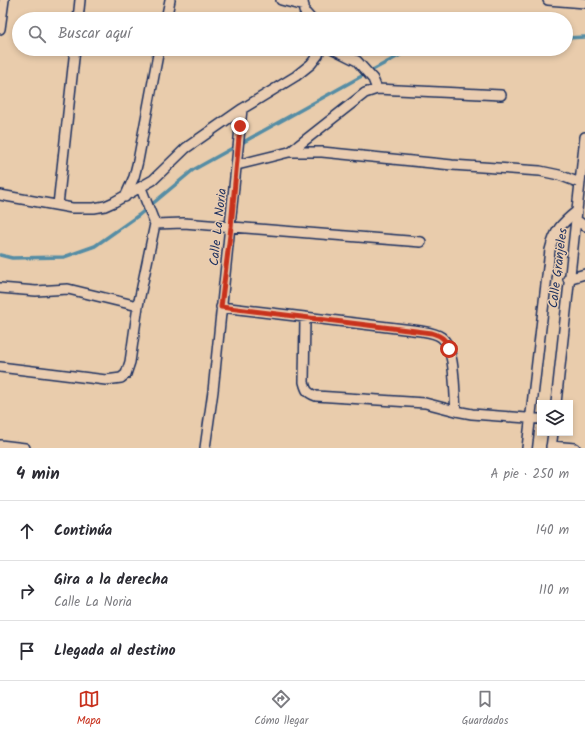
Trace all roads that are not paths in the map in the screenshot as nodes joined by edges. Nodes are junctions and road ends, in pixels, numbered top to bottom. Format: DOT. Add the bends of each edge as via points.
graph roads {
  1 [pos="4,0"];
  2 [pos="80,0"];
  3 [pos="170,0"];
  4 [pos="281,0"];
  5 [pos="548,0"];
  6 [pos="585,2"];
  7 [pos="303,3"];
  8 [pos="79,12"];
  9 [pos="167,12"];
  10 [pos="0,29"];
  11 [pos="73,56"];
  12 [pos="158,56"];
  13 [pos="317,56"];
  14 [pos="347,56"];
  15 [pos="377,89"];
  16 [pos="501,95"];
  17 [pos="242,109"];
  18 [pos="585,137"];
  19 [pos="289,152"];
  20 [pos="238,160"];
  21 [pos="580,183"];
  22 [pos="142,192"];
  23 [pos="0,195"];
  24 [pos="125,197"];
  25 [pos="58,205"];
  26 [pos="576,216"];
  27 [pos="155,224"];
  28 [pos="585,226"];
  29 [pos="231,227"];
  30 [pos="421,242"];
  31 [pos="585,274"];
  32 [pos="568,279"];
  33 [pos="0,288"];
  34 [pos="138,306"];
  35 [pos="221,307"];
  36 [pos="305,318"];
  37 [pos="0,367"];
  38 [pos="556,400"];
  39 [pos="456,411"];
  40 [pos="530,418"];
  41 [pos="537,419"];
  42 [pos="552,436"];
  43 [pos="0,445"];
  44 [pos="551,447"];
  45 [pos="25,448"];
  46 [pos="205,448"];
  47 [pos="527,448"];
  48 [pos="575,448"];
  1 -- 10 [label="street"];
  2 -- 8 [label="street"];
  3 -- 9 [label="street"];
  4 -- 7 [label="street"];
  5 -- 6 [label="street"];
  11 -- 25 [label="street"];
  12 -- 24 [label="street" via="138,161"];
  13 -- 17 [label="street" via="296,76"];
  14 -- 15 [label="street" via="357,61 373,79"];
  15 -- 16 [label="street"];
  15 -- 19 [label="street" via="364,93"];
  17 -- 20 [label="street, Calle La Noria"];
  17 -- 22 [label="street" via="186,148"];
  18 -- 21 [label="street, Calle Granjeles"];
  19 -- 20 [label="street"];
  19 -- 21 [label="street" via="322,152 532,170 559,175"];
  20 -- 29 [label="street, Calle La Noria"];
  21 -- 26 [label="street, Calle Granjeles"];
  22 -- 24 [label="street"];
  22 -- 27 [label="street"];
  23 -- 25 [label="street"];
  24 -- 25 [label="street" via="94,208"];
  26 -- 28 [label="street"];
  26 -- 32 [label="street, Calle Granjeles"];
  26 -- 40 [label="street" via="559,226 550,250"];
  27 -- 29 [label="street" via="184,223"];
  27 -- 34 [label="street"];
  29 -- 30 [label="street"];
  29 -- 35 [label="street, Calle La Noria"];
  31 -- 32 [label="street"];
  32 -- 38 [label="street, Calle Granjeles"];
  33 -- 34 [label="street" via="36,291 68,289"];
  34 -- 37 [label="street" via="130,362 126,374 121,378 106,380"];
  35 -- 36 [label="street"];
  35 -- 46 [label="street, Calle La Noria"];
  36 -- 39 [label="street" via="420,331 440,336 447,342 449,349"];
  36 -- 39 [label="street" via="303,378 306,390 310,394 425,403"];
  39 -- 40 [label="street"];
  40 -- 41 [label="street"];
  40 -- 47 [label="street"];
  42 -- 44 [label="street"];
  43 -- 45 [label="street"];
  44 -- 48 [label="street"];
}
